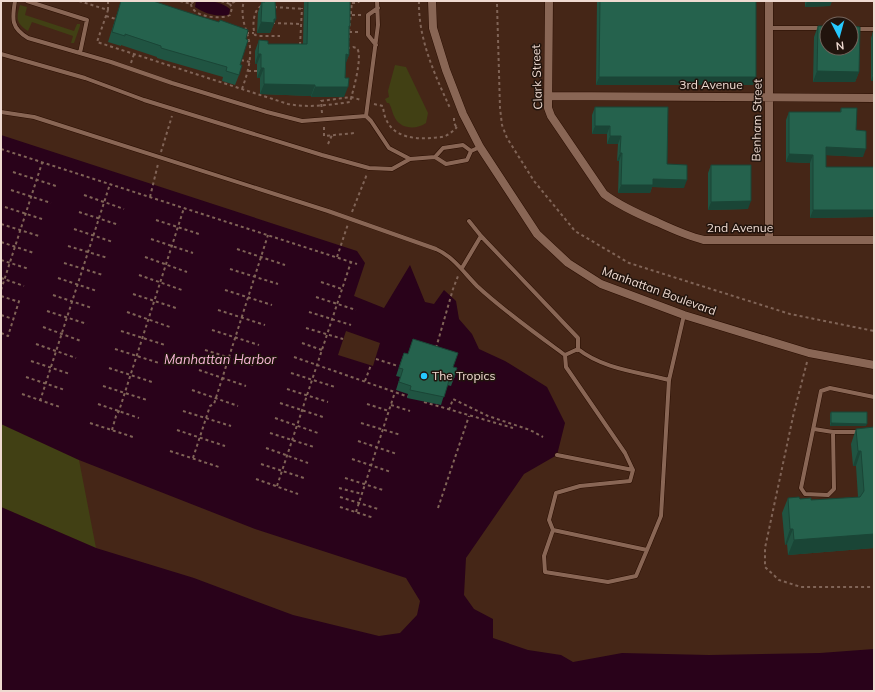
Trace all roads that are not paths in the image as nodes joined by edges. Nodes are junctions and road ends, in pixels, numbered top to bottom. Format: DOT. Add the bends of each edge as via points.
graph roads {
  1 [pos="15,1"];
  2 [pos="27,1"];
  3 [pos="377,1"];
  4 [pos="432,1"];
  5 [pos="548,1"];
  6 [pos="769,1"];
  7 [pos="378,8"];
  8 [pos="770,28"];
  9 [pos="819,28"];
  10 [pos="859,29"];
  11 [pos="874,29"];
  12 [pos="376,45"];
  13 [pos="80,53"];
  14 [pos="1,54"];
  15 [pos="548,96"];
  16 [pos="770,97"];
  17 [pos="874,98"];
  18 [pos="1,112"];
  19 [pos="366,116"];
  20 [pos="480,147"];
  21 [pos="471,151"];
  22 [pos="435,158"];
  23 [pos="410,159"];
  24 [pos="598,185"];
  25 [pos="469,220"];
  26 [pos="481,236"];
  27 [pos="769,240"];
  28 [pos="874,240"];
  29 [pos="462,268"];
  30 [pos="684,315"];
  31 [pos="578,349"];
  32 [pos="565,355"];
  33 [pos="874,365"];
  34 [pos="669,380"];
  35 [pos="874,397"];
  36 [pos="814,429"];
  37 [pos="833,432"];
  38 [pos="867,432"];
  39 [pos="557,455"];
  40 [pos="633,470"];
  41 [pos="553,530"];
  42 [pos="647,550"];
  1 -- 13 [label="lane" via="13,14 18,31 28,38"];
  2 -- 13 [label="lane" via="87,20"];
  3 -- 7 [label="lane"];
  4 -- 20 [label="street, Manhattan Boulevard" via="433,28 446,70"];
  5 -- 15 [label="street, Clark Street"];
  6 -- 8 [label="street, Benham Street"];
  7 -- 12 [label="lane"];
  7 -- 12 [label="lane" via="368,15 368,35"];
  8 -- 9 [label="lane"];
  8 -- 16 [label="street, Benham Street"];
  10 -- 11 [label="lane"];
  12 -- 19 [label="lane"];
  13 -- 19 [label="lane" via="302,121"];
  14 -- 23 [label="lane" via="369,168 392,169"];
  15 -- 16 [label="street, 3rd Avenue"];
  15 -- 24 [label="street, Clark Street" via="551,116"];
  16 -- 17 [label="street, 3rd Avenue"];
  16 -- 27 [label="street, Benham Street"];
  18 -- 29 [label="lane" via="34,117 350,219 436,249 445,253"];
  19 -- 23 [label="lane" via="389,148"];
  20 -- 21 [label="lane"];
  20 -- 30 [label="street, Manhattan Boulevard" via="537,234 568,263 601,284"];
  21 -- 22 [label="lane" via="463,146 443,148"];
  21 -- 22 [label="lane" via="467,160 446,164"];
  22 -- 23 [label="lane"];
  24 -- 27 [label="street, 2nd Avenue" via="604,194 626,208 691,237 704,240"];
  25 -- 26 [label="lane"];
  26 -- 29 [label="lane"];
  26 -- 31 [label="lane" via="578,338"];
  27 -- 28 [label="street, 2nd Avenue"];
  29 -- 32 [label="lane" via="477,286"];
  30 -- 33 [label="street, Manhattan Boulevard" via="809,353"];
  30 -- 34 [label="lane"];
  31 -- 32 [label="lane"];
  31 -- 34 [label="lane" via="609,365"];
  32 -- 40 [label="lane" via="566,367 625,453"];
  34 -- 42 [label="lane" via="661,516"];
  35 -- 36 [label="lane" via="830,388 821,391"];
  36 -- 37 [label="lane"];
  36 -- 37 [label="lane" via="801,488 805,494 828,495 834,489"];
  37 -- 38 [label="lane"];
  39 -- 40 [label="lane"];
  40 -- 41 [label="lane" via="630,481 580,486 556,493 549,520"];
  41 -- 42 [label="lane"];
  41 -- 42 [label="lane" via="544,556 545,572 608,582 636,576"];
}
